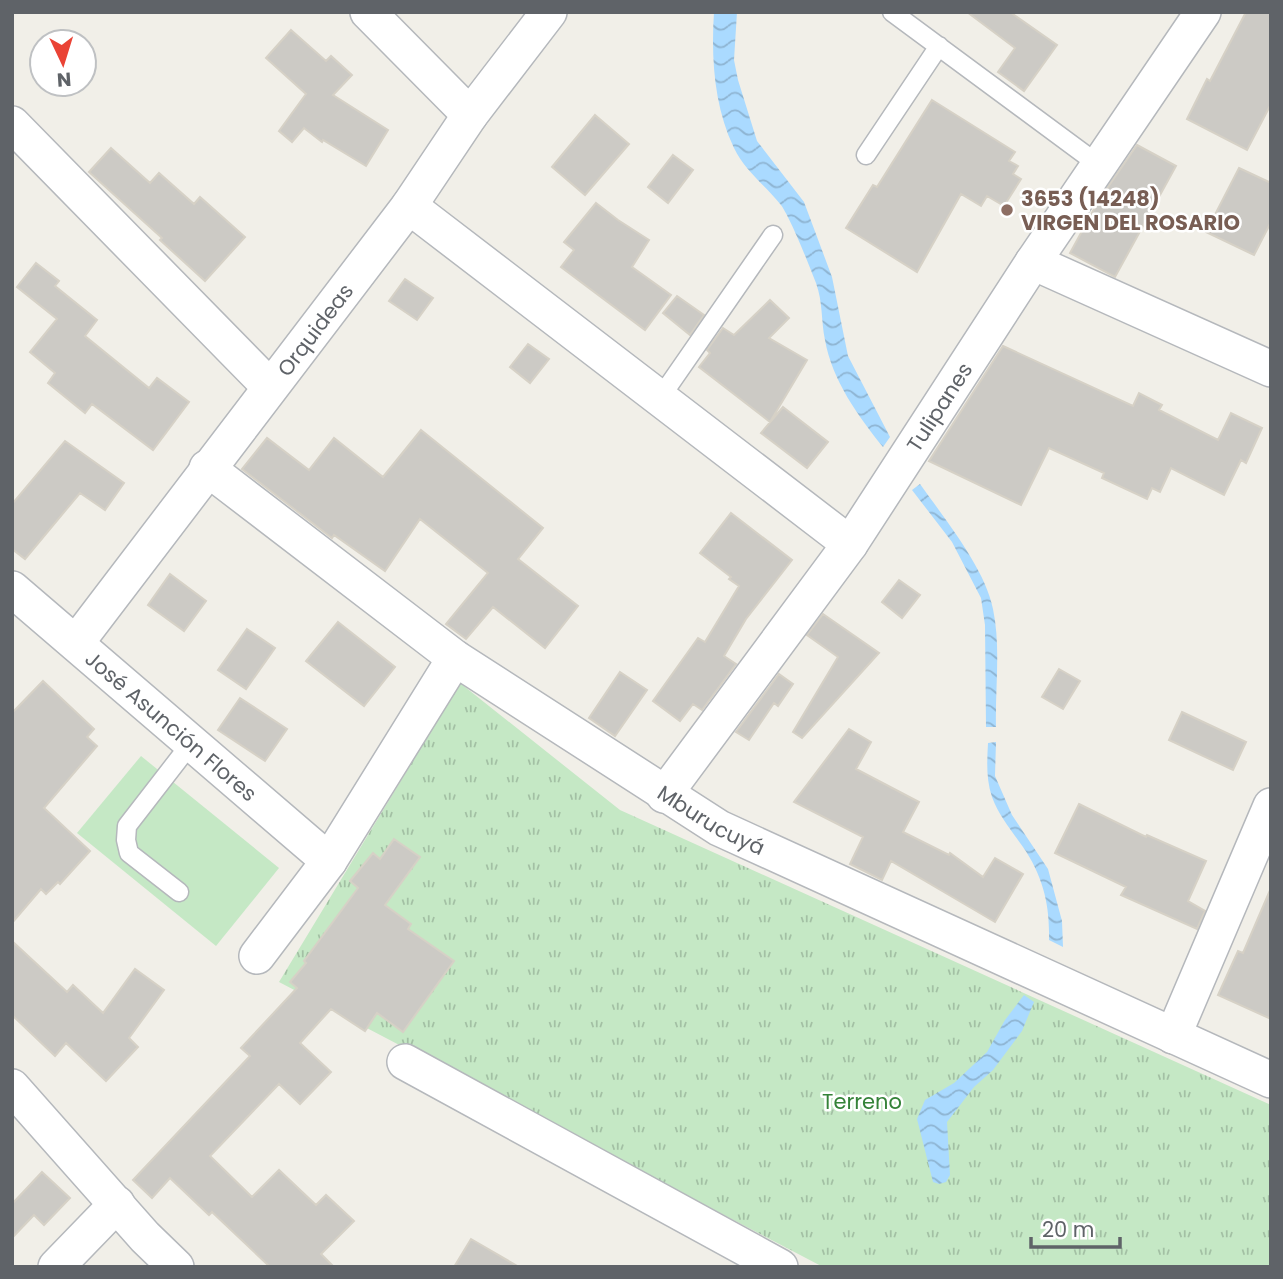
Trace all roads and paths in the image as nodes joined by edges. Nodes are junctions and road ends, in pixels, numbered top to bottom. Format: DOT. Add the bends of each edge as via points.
graph roads {
  1 [pos="368,12"];
  2 [pos="549,12"];
  3 [pos="892,12"];
  4 [pos="1203,12"];
  5 [pos="939,46"];
  6 [pos="470,115"];
  7 [pos="12,124"];
  8 [pos="866,155"];
  9 [pos="1099,165"];
  10 [pos="409,206"];
  11 [pos="773,235"];
  12 [pos="1033,262"];
  13 [pos="1271,369"];
  14 [pos="270,387"];
  15 [pos="660,398"];
  16 [pos="207,468"];
  17 [pos="850,544"];
  18 [pos="12,589"];
  19 [pos="76,643"];
  20 [pos="455,659"];
  21 [pos="192,742"];
  22 [pos="664,794"];
  23 [pos="1271,806"];
  24 [pos="329,861"];
  25 [pos="179,892"];
  26 [pos="257,956"];
  27 [pos="1173,1036"];
  28 [pos="405,1062"];
  29 [pos="1271,1080"];
  30 [pos="12,1087"];
  31 [pos="117,1204"];
  32 [pos="56,1267"];
  33 [pos="176,1267"];
  34 [pos="780,1267"];
  1 -- 6 [label="street"];
  2 -- 6 [label="street, Orquideas"];
  3 -- 5 [label="lane"];
  4 -- 9 [label="street, Tulipanes"];
  5 -- 8 [label="lane"];
  5 -- 9 [label="lane"];
  6 -- 10 [label="street, Orquideas"];
  7 -- 14 [label="street"];
  9 -- 12 [label="street, Tulipanes"];
  10 -- 14 [label="street, Orquideas"];
  10 -- 15 [label="street"];
  11 -- 15 [label="lane"];
  12 -- 13 [label="street"];
  12 -- 17 [label="street, Tulipanes"];
  14 -- 16 [label="street, Orquideas"];
  15 -- 17 [label="street"];
  16 -- 19 [label="street, Orquideas"];
  16 -- 20 [label="street, Mburucuyá"];
  17 -- 22 [label="street, Tulipanes"];
  18 -- 19 [label="street, José Asunción Flores"];
  19 -- 21 [label="street, José Asunción Flores"];
  20 -- 22 [label="street, Mburucuyá"];
  20 -- 24 [label="street"];
  21 -- 24 [label="street, José Asunción Flores"];
  21 -- 25 [label="lane" via="127,826 125,840 129,853"];
  22 -- 27 [label="street, Mburucuyá" via="719,828"];
  23 -- 27 [label="street"];
  24 -- 26 [label="street"];
  27 -- 29 [label="street, Mburucuyá"];
  28 -- 34 [label="street"];
  30 -- 31 [label="street"];
  31 -- 32 [label="street"];
  31 -- 33 [label="street"];
}
